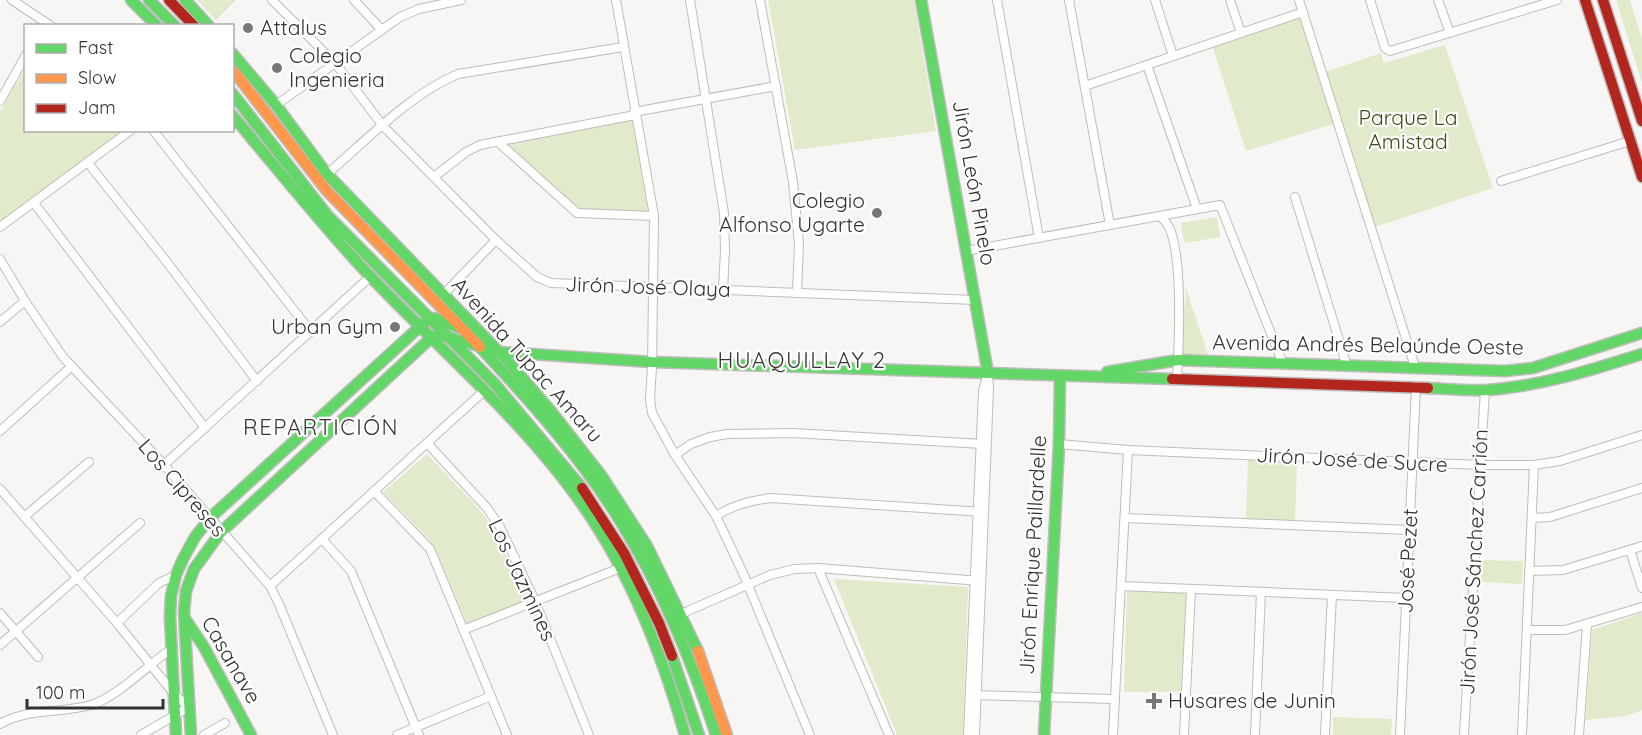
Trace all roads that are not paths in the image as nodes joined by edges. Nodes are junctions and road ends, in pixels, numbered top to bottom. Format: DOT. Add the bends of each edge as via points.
graph roads {
  1 [pos="12,0"];
  2 [pos="131,0"];
  3 [pos="149,0"];
  4 [pos="169,0"];
  5 [pos="185,0"];
  6 [pos="272,0"];
  7 [pos="354,0"];
  8 [pos="461,0"];
  9 [pos="616,0"];
  10 [pos="690,0"];
  11 [pos="760,0"];
  12 [pos="921,0"];
  13 [pos="997,0"];
  14 [pos="1069,0"];
  15 [pos="1155,0"];
  16 [pos="1230,0"];
  17 [pos="1299,0"];
  18 [pos="1370,0"];
  19 [pos="1438,0"];
  20 [pos="1557,0"];
  21 [pos="1585,0"];
  22 [pos="1603,0"];
  23 [pos="1303,12"];
  24 [pos="46,24"];
  25 [pos="155,24"];
  26 [pos="174,24"];
  27 [pos="192,24"];
  28 [pos="207,24"];
  29 [pos="381,29"];
  30 [pos="1241,33"];
  31 [pos="1450,33"];
  32 [pos="623,46"];
  33 [pos="234,55"];
  34 [pos="1173,56"];
  35 [pos="24,59"];
  36 [pos="336,64"];
  37 [pos="1147,65"];
  38 [pos="234,72"];
  39 [pos="776,86"];
  40 [pos="1084,86"];
  41 [pos="234,96"];
  42 [pos="706,98"];
  43 [pos="0,101"];
  44 [pos="276,105"];
  45 [pos="634,113"];
  46 [pos="234,116"];
  47 [pos="1642,121"];
  48 [pos="383,126"];
  49 [pos="128,132"];
  50 [pos="155,132"];
  51 [pos="1630,141"];
  52 [pos="498,142"];
  53 [pos="88,163"];
  54 [pos="327,174"];
  55 [pos="434,177"];
  56 [pos="1642,177"];
  57 [pos="1501,181"];
  58 [pos="1295,197"];
  59 [pos="34,203"];
  60 [pos="1197,209"];
  61 [pos="654,216"];
  62 [pos="1160,216"];
  63 [pos="1110,225"];
  64 [pos="0,228"];
  65 [pos="1039,238"];
  66 [pos="496,240"];
  67 [pos="966,251"];
  68 [pos="0,259"];
  69 [pos="371,276"];
  70 [pos="653,286"];
  71 [pos="723,290"];
  72 [pos="797,293"];
  73 [pos="443,295"];
  74 [pos="969,300"];
  75 [pos="25,301"];
  76 [pos="432,319"];
  77 [pos="0,322"];
  78 [pos="421,326"];
  79 [pos="461,329"];
  80 [pos="311,332"];
  81 [pos="1642,333"];
  82 [pos="432,336"];
  83 [pos="451,338"];
  84 [pos="482,343"];
  85 [pos="1590,350"];
  86 [pos="499,352"];
  87 [pos="1642,354"];
  88 [pos="539,356"];
  89 [pos="1566,358"];
  90 [pos="1178,360"];
  91 [pos="652,362"];
  92 [pos="1283,364"];
  93 [pos="72,366"];
  94 [pos="1347,366"];
  95 [pos="1415,367"];
  96 [pos="1596,368"];
  97 [pos="988,373"];
  98 [pos="1089,376"];
  99 [pos="1573,376"];
  100 [pos="1060,377"];
  101 [pos="1177,379"];
  102 [pos="257,381"];
  103 [pos="1416,386"];
  104 [pos="1485,390"];
  105 [pos="484,391"];
  106 [pos="206,428"];
  107 [pos="0,430"];
  108 [pos="1642,435"];
  109 [pos="427,443"];
  110 [pos="984,444"];
  111 [pos="1059,444"];
  112 [pos="1128,450"];
  113 [pos="675,455"];
  114 [pos="89,462"];
  115 [pos="1412,462"];
  116 [pos="164,465"];
  117 [pos="1480,465"];
  118 [pos="1534,465"];
  119 [pos="1642,488"];
  120 [pos="0,489"];
  121 [pos="374,491"];
  122 [pos="981,512"];
  123 [pos="716,516"];
  124 [pos="24,517"];
  125 [pos="210,518"];
  126 [pos="1125,518"];
  127 [pos="1532,518"];
  128 [pos="140,523"];
  129 [pos="1409,530"];
  130 [pos="221,532"];
  131 [pos="322,539"];
  132 [pos="1642,546"];
  133 [pos="1630,550"];
  134 [pos="620,567"];
  135 [pos="818,568"];
  136 [pos="1529,571"];
  137 [pos="176,575"];
  138 [pos="77,579"];
  139 [pos="978,581"];
  140 [pos="270,586"];
  141 [pos="747,586"];
  142 [pos="1121,586"];
  143 [pos="1642,588"];
  144 [pos="1191,589"];
  145 [pos="1261,592"];
  146 [pos="1332,595"];
  147 [pos="1406,598"];
  148 [pos="535,601"];
  149 [pos="1642,607"];
  150 [pos="170,611"];
  151 [pos="0,613"];
  152 [pos="681,614"];
  153 [pos="185,618"];
  154 [pos="117,622"];
  155 [pos="1587,625"];
  156 [pos="463,630"];
  157 [pos="1527,630"];
  158 [pos="16,631"];
  159 [pos="0,645"];
  160 [pos="171,649"];
  161 [pos="38,657"];
  162 [pos="148,664"];
  163 [pos="175,695"];
  164 [pos="490,696"];
  165 [pos="973,696"];
  166 [pos="1046,696"];
  167 [pos="1115,699"];
  168 [pos="189,707"];
  169 [pos="175,714"];
  170 [pos="225,723"];
  171 [pos="0,724"];
  172 [pos="417,731"];
  173 [pos="141,735"];
  174 [pos="176,735"];
  175 [pos="191,735"];
  176 [pos="204,735"];
  177 [pos="251,735"];
  178 [pos="333,735"];
  179 [pos="397,735"];
  180 [pos="507,735"];
  181 [pos="589,735"];
  182 [pos="684,735"];
  183 [pos="699,735"];
  184 [pos="716,735"];
  185 [pos="727,735"];
  186 [pos="810,735"];
  187 [pos="889,735"];
  188 [pos="968,735"];
  189 [pos="975,735"];
  190 [pos="1044,735"];
  191 [pos="1113,735"];
  192 [pos="1184,735"];
  193 [pos="1255,735"];
  194 [pos="1325,735"];
  195 [pos="1400,735"];
  196 [pos="1464,735"];
  197 [pos="1522,735"];
  198 [pos="1579,735"];
  1 -- 24 [label="street"];
  2 -- 25 [label="main road"];
  3 -- 26 [label="main road"];
  4 -- 27 [label="main road"];
  5 -- 28 [label="main road"];
  6 -- 36 [label="street, Jirón José Olaya"];
  7 -- 29 [label="street"];
  8 -- 29 [label="street" via="419,9"];
  9 -- 32 [label="street"];
  10 -- 42 [label="street"];
  11 -- 39 [label="street"];
  12 -- 67 [label="main road, Jirón León Pinelo"];
  13 -- 65 [label="street"];
  14 -- 40 [label="street"];
  15 -- 34 [label="street"];
  16 -- 30 [label="street"];
  17 -- 23 [label="street"];
  18 -- 31 [label="street" via="1385,48 1390,51"];
  19 -- 31 [label="street"];
  20 -- 31 [label="street"];
  21 -- 51 [label="main road"];
  22 -- 47 [label="main road"];
  23 -- 30 [label="street"];
  23 -- 95 [label="street"];
  29 -- 36 [label="street"];
  30 -- 34 [label="street"];
  32 -- 45 [label="street"];
  32 -- 48 [label="street" via="458,74 415,98"];
  33 -- 44 [label="main road, Avenida Túpac Amaru"];
  34 -- 37 [label="street"];
  35 -- 43 [label="street"];
  36 -- 44 [label="street"];
  36 -- 48 [label="street, Jirón José Olaya"];
  37 -- 40 [label="street"];
  37 -- 60 [label="street"];
  38 -- 79 [label="main road, Avenida Túpac Amaru" via="354,221"];
  39 -- 42 [label="street"];
  39 -- 72 [label="street" via="793,182 799,244"];
  40 -- 63 [label="street"];
  41 -- 76 [label="main road, Avenida Túpac Amaru" via="328,216"];
  42 -- 45 [label="street"];
  42 -- 71 [label="street" via="724,213"];
  44 -- 54 [label="main road, Avenida Túpac Amaru"];
  45 -- 52 [label="street"];
  45 -- 61 [label="street"];
  46 -- 69 [label="main road" via="296,194"];
  48 -- 54 [label="street"];
  48 -- 55 [label="street, Jirón José Olaya"];
  49 -- 53 [label="street"];
  50 -- 80 [label="street"];
  51 -- 56 [label="main road"];
  51 -- 57 [label="street"];
  52 -- 55 [label="street" via="466,152"];
  52 -- 61 [label="street" via="577,213"];
  53 -- 59 [label="street"];
  53 -- 102 [label="street"];
  54 -- 73 [label="main road, Avenida Túpac Amaru"];
  55 -- 66 [label="street, Jirón José Olaya"];
  58 -- 94 [label="street"];
  59 -- 64 [label="street"];
  59 -- 106 [label="street"];
  60 -- 62 [label="street"];
  60 -- 92 [label="street" via="1220,205"];
  61 -- 70 [label="street"];
  62 -- 63 [label="street"];
  62 -- 90 [label="street" via="1168,225 1176,257"];
  63 -- 65 [label="street"];
  65 -- 67 [label="street"];
  66 -- 70 [label="street, Jirón José Olaya" via="537,277 551,283"];
  66 -- 73 [label="street"];
  67 -- 74 [label="main road, Jirón León Pinelo"];
  68 -- 75 [label="street, Los Cipreses"];
  69 -- 78 [label="main road"];
  69 -- 80 [label="street"];
  70 -- 71 [label="street, Jirón José Olaya"];
  70 -- 91 [label="street"];
  71 -- 72 [label="street, Jirón José Olaya"];
  72 -- 74 [label="street, Jirón José Olaya"];
  73 -- 84 [label="main road, Avenida Túpac Amaru"];
  74 -- 97 [label="main road, Jirón León Pinelo"];
  75 -- 77 [label="street"];
  75 -- 93 [label="street, Los Cipreses"];
  76 -- 78 [label="main road"];
  76 -- 79 [label="main road"];
  76 -- 83 [label="main road, Avenida Túpac Amaru"];
  78 -- 82 [label="main road"];
  78 -- 125 [label="main road"];
  79 -- 84 [label="main road, Avenida Túpac Amaru"];
  80 -- 102 [label="street"];
  81 -- 85 [label="main road, Avenida Andrés Belaúnde Oeste"];
  82 -- 83 [label="main road, Avenida Andrés Belaúnde Oeste"];
  82 -- 105 [label="main road"];
  82 -- 130 [label="main road"];
  83 -- 84 [label="main road, Avenida Andrés Belaúnde Oeste"];
  83 -- 183 [label="main road, Avenida Túpac Amaru" via="560,459 609,527 659,623"];
  84 -- 86 [label="main road, Avenida Andrés Belaúnde Oeste"];
  84 -- 88 [label="main road, Avenida Andrés Belaúnde Oeste"];
  84 -- 184 [label="main road, Avenida Túpac Amaru" via="578,460 620,521 682,640"];
  85 -- 89 [label="main road, Avenida Andrés Belaúnde Oeste"];
  85 -- 96 [label="main road"];
  86 -- 88 [label="main road, Avenida Andrés Belaúnde Oeste"];
  86 -- 152 [label="main road, Avenida Túpac Amaru" via="567,430 618,499"];
  87 -- 96 [label="main road, Avenida Andrés Belaúnde Oeste"];
  88 -- 91 [label="main road, Avenida Andrés Belaúnde Oeste"];
  89 -- 95 [label="main road, Avenida Andrés Belaúnde Oeste" via="1506,371"];
  89 -- 99 [label="main road"];
  90 -- 92 [label="main road, Avenida Andrés Belaúnde Oeste"];
  90 -- 98 [label="main road, Avenida Andrés Belaúnde Oeste"];
  90 -- 101 [label="street"];
  91 -- 97 [label="main road, Avenida Andrés Belaúnde Oeste"];
  91 -- 113 [label="street" via="652,413"];
  92 -- 94 [label="main road, Avenida Andrés Belaúnde Oeste"];
  93 -- 107 [label="street"];
  93 -- 116 [label="street, Los Cipreses"];
  94 -- 95 [label="main road, Avenida Andrés Belaúnde Oeste"];
  96 -- 99 [label="main road, Avenida Andrés Belaúnde Oeste"];
  97 -- 100 [label="main road, Avenida Andrés Belaúnde Oeste"];
  97 -- 110 [label="street, Jirón León Pinelo"];
  98 -- 100 [label="main road, Avenida Andrés Belaúnde Oeste"];
  98 -- 101 [label="main road, Avenida Andrés Belaúnde Oeste"];
  99 -- 104 [label="main road, Avenida Andrés Belaúnde Oeste" via="1537,385"];
  100 -- 111 [label="main road, Jirón Enrique Paillardelle"];
  101 -- 103 [label="main road, Avenida Andrés Belaúnde Oeste"];
  102 -- 106 [label="street"];
  103 -- 104 [label="main road, Avenida Andrés Belaúnde Oeste"];
  103 -- 115 [label="street, José Pezet"];
  104 -- 117 [label="street, Jirón José Sánchez Carrión"];
  105 -- 109 [label="street"];
  105 -- 134 [label="main road" via="583,507"];
  106 -- 116 [label="street"];
  108 -- 118 [label="street, Jirón José de Sucre" via="1560,461"];
  109 -- 121 [label="street"];
  109 -- 148 [label="street, Los Jazmines" via="494,517"];
  110 -- 113 [label="street" via="793,433 727,434 691,444"];
  110 -- 122 [label="street, Jirón León Pinelo"];
  111 -- 112 [label="street, Jirón José de Sucre"];
  111 -- 166 [label="main road, Jirón Enrique Paillardelle"];
  112 -- 115 [label="street, Jirón José de Sucre"];
  112 -- 126 [label="street"];
  113 -- 123 [label="street"];
  114 -- 124 [label="street"];
  115 -- 117 [label="street, Jirón José de Sucre"];
  115 -- 129 [label="street, José Pezet"];
  116 -- 125 [label="street, Los Cipreses"];
  117 -- 118 [label="street, Jirón José de Sucre"];
  117 -- 196 [label="street, Jirón José Sánchez Carrión"];
  118 -- 127 [label="street"];
  119 -- 127 [label="street" via="1550,517"];
  120 -- 124 [label="street"];
  121 -- 131 [label="street"];
  121 -- 156 [label="street" via="430,549"];
  122 -- 123 [label="street" via="770,498 750,500"];
  122 -- 139 [label="street, Jirón León Pinelo"];
  123 -- 141 [label="street"];
  124 -- 138 [label="street"];
  125 -- 130 [label="street, Los Cipreses"];
  125 -- 137 [label="main road" via="195,537"];
  126 -- 129 [label="street"];
  126 -- 142 [label="street"];
  127 -- 136 [label="street"];
  128 -- 138 [label="street"];
  129 -- 147 [label="street, José Pezet"];
  130 -- 140 [label="street, Los Cipreses"];
  130 -- 153 [label="main road" via="194,569 186,591"];
  131 -- 140 [label="street"];
  131 -- 172 [label="street" via="351,571"];
  132 -- 133 [label="street"];
  133 -- 136 [label="street" via="1563,570"];
  133 -- 143 [label="street"];
  134 -- 148 [label="street"];
  134 -- 182 [label="main road" via="648,625"];
  135 -- 139 [label="street"];
  135 -- 141 [label="street" via="770,575"];
  135 -- 187 [label="street"];
  136 -- 157 [label="street"];
  137 -- 150 [label="main road"];
  137 -- 154 [label="street" via="159,584"];
  138 -- 154 [label="street"];
  138 -- 158 [label="street"];
  139 -- 165 [label="street, Jirón León Pinelo"];
  140 -- 178 [label="street, Los Cipreses"];
  141 -- 152 [label="street"];
  141 -- 186 [label="street"];
  142 -- 144 [label="street"];
  142 -- 167 [label="street"];
  144 -- 145 [label="street"];
  144 -- 192 [label="street"];
  145 -- 146 [label="street"];
  145 -- 193 [label="street"];
  146 -- 147 [label="street"];
  146 -- 194 [label="street"];
  147 -- 195 [label="street, José Pezet"];
  148 -- 156 [label="street"];
  148 -- 181 [label="street, Los Jazmines"];
  149 -- 155 [label="street"];
  150 -- 153 [label="main road, Casanave"];
  150 -- 160 [label="main road"];
  151 -- 158 [label="street"];
  152 -- 185 [label="main road, Avenida Túpac Amaru" via="703,661"];
  153 -- 168 [label="main road"];
  153 -- 177 [label="main road, Casanave"];
  154 -- 162 [label="street"];
  155 -- 157 [label="street" via="1565,630"];
  155 -- 198 [label="street"];
  156 -- 164 [label="street"];
  157 -- 197 [label="street"];
  158 -- 159 [label="street"];
  158 -- 161 [label="street"];
  160 -- 162 [label="street"];
  160 -- 163 [label="main road"];
  162 -- 163 [label="street"];
  162 -- 171 [label="street" via="109,697 92,704 32,711"];
  163 -- 168 [label="street"];
  163 -- 169 [label="main road"];
  164 -- 172 [label="street"];
  164 -- 180 [label="street"];
  165 -- 166 [label="street"];
  165 -- 188 [label="street, Jirón León Pinelo"];
  165 -- 189 [label="street, Jirón León Pinelo"];
  166 -- 167 [label="street"];
  166 -- 190 [label="main road, Jirón Enrique Paillardelle"];
  167 -- 191 [label="street"];
  168 -- 169 [label="street"];
  168 -- 175 [label="main road"];
  169 -- 173 [label="street"];
  169 -- 174 [label="main road"];
  170 -- 176 [label="street"];
  172 -- 179 [label="street"];
}
